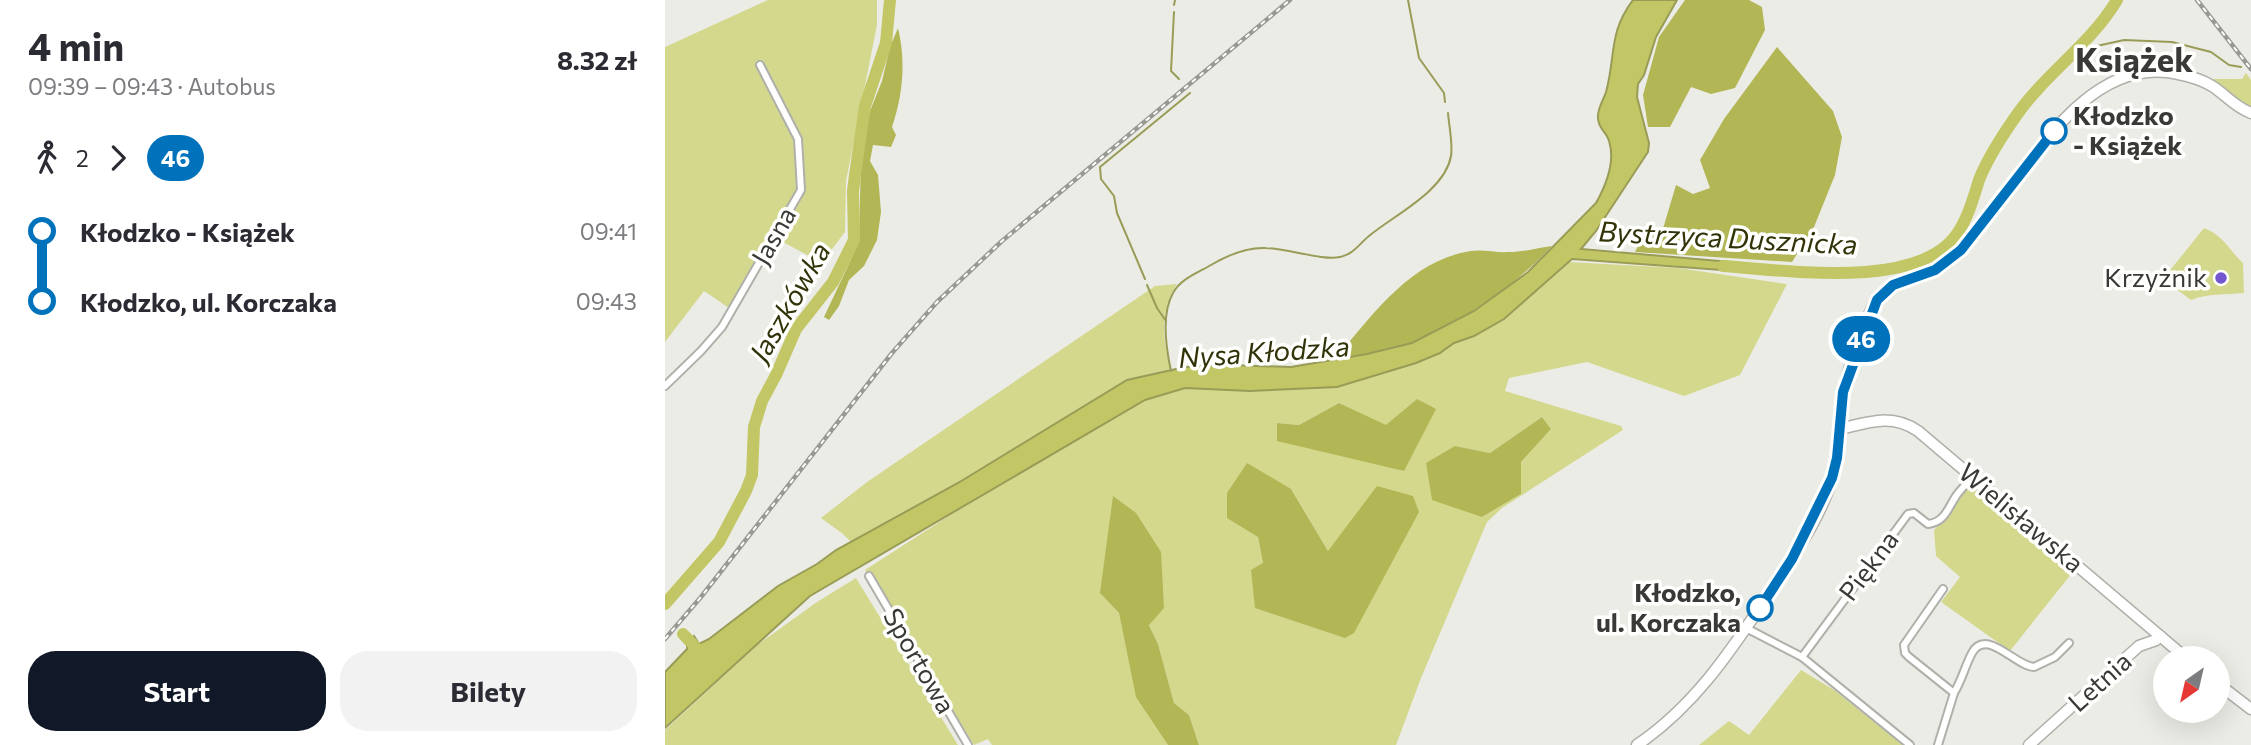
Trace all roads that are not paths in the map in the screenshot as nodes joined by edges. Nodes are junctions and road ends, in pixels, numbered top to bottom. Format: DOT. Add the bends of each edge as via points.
graph roads {
  1 [pos="759,65"];
  2 [pos="2251,113"];
  3 [pos="665,386"];
  4 [pos="1840,429"];
  5 [pos="1972,478"];
  6 [pos="869,576"];
  7 [pos="1943,589"];
  8 [pos="2147,625"];
  9 [pos="1747,628"];
  10 [pos="2160,636"];
  11 [pos="2069,643"];
  12 [pos="2139,646"];
  13 [pos="2172,646"];
  14 [pos="1802,657"];
  15 [pos="1954,693"];
  16 [pos="2230,693"];
  17 [pos="2251,709"];
  18 [pos="968,745"];
  19 [pos="1637,745"];
  20 [pos="1910,745"];
  21 [pos="1938,745"];
  22 [pos="2029,745"];
  1 -- 3 [label="street, Jasna" via="798,139 801,190 722,327"];
  2 -- 4 [label="street" via="2203,81 2175,73 2134,73 2091,95 2053,132 1961,250 1935,270 1893,285 1877,300 1843,392"];
  4 -- 5 [label="street, Wielisławska" via="1884,419 1909,424"];
  4 -- 9 [label="street" via="1837,458 1823,501"];
  5 -- 8 [label="street, Wielisławska"];
  5 -- 14 [label="street, Piękna" via="1936,522 1929,524 1909,514"];
  6 -- 18 [label="street, Sportowa"];
  7 -- 15 [label="street" via="1904,645 1905,653"];
  8 -- 10 [label="street, Wielisławska"];
  8 -- 12 [label="street, Letnia"];
  9 -- 14 [label="street"];
  9 -- 19 [label="street" via="1698,693"];
  10 -- 12 [label="street, Letnia"];
  10 -- 13 [label="street, Wielisławska"];
  11 -- 15 [label="street" via="2055,657 2033,667 1994,646 1980,645"];
  12 -- 22 [label="street, Letnia"];
  14 -- 20 [label="street"];
  15 -- 21 [label="street"];
  16 -- 17 [label="street"];
}
